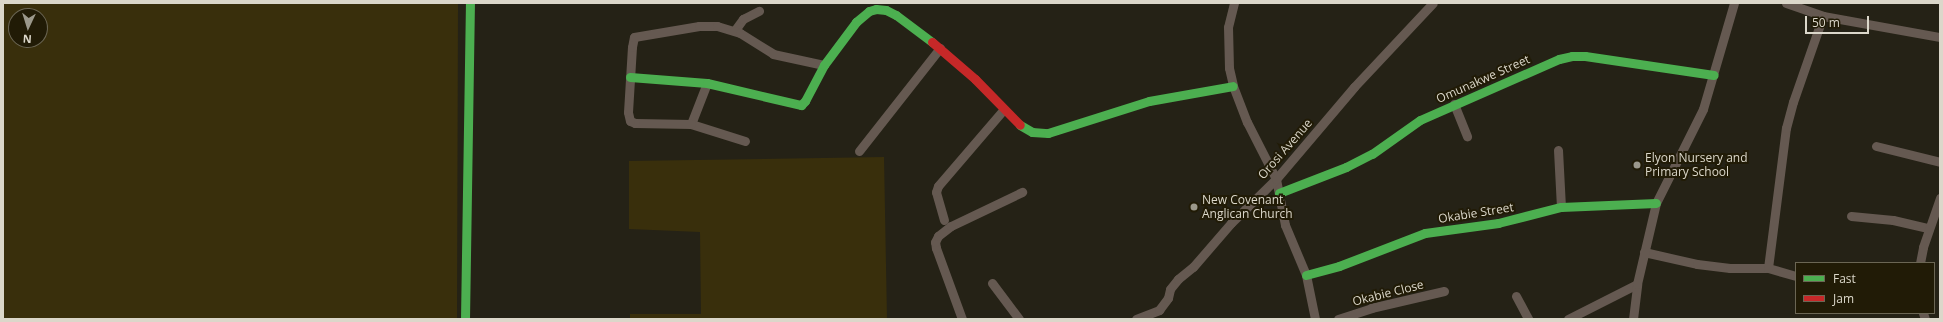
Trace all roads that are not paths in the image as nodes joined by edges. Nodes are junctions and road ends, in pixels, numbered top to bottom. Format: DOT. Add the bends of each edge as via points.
graph roads {
  1 [pos="470,3"];
  2 [pos="1234,3"];
  3 [pos="1433,3"];
  4 [pos="1734,3"];
  5 [pos="1786,3"];
  6 [pos="759,11"];
  7 [pos="1823,16"];
  8 [pos="735,30"];
  9 [pos="1940,37"];
  10 [pos="940,48"];
  11 [pos="824,65"];
  12 [pos="1714,75"];
  13 [pos="630,77"];
  14 [pos="707,84"];
  15 [pos="1233,86"];
  16 [pos="1454,104"];
  17 [pos="1004,109"];
  18 [pos="691,124"];
  19 [pos="1467,136"];
  20 [pos="745,141"];
  21 [pos="1876,146"];
  22 [pos="1558,150"];
  23 [pos="860,151"];
  24 [pos="1940,162"];
  25 [pos="1276,179"];
  26 [pos="1022,192"];
  27 [pos="1279,193"];
  28 [pos="1940,198"];
  29 [pos="1656,203"];
  30 [pos="1561,207"];
  31 [pos="1851,216"];
  32 [pos="944,220"];
  33 [pos="1929,228"];
  34 [pos="1644,252"];
  35 [pos="1920,262"];
  36 [pos="1768,268"];
  37 [pos="1306,275"];
  38 [pos="1795,276"];
  39 [pos="992,283"];
  40 [pos="1637,284"];
  41 [pos="1444,291"];
  42 [pos="1516,296"];
  43 [pos="465,319"];
  44 [pos="962,319"];
  45 [pos="1018,319"];
  46 [pos="1136,319"];
  47 [pos="1315,319"];
  48 [pos="1338,319"];
  49 [pos="1528,319"];
  50 [pos="1568,319"];
  51 [pos="1633,319"];
  1 -- 43 [label="street"];
  2 -- 15 [label="street" via="1228,27"];
  3 -- 25 [label="street, Orosi Avenue" via="1354,87"];
  4 -- 12 [label="street"];
  5 -- 7 [label="street"];
  6 -- 8 [label="street" via="743,19"];
  7 -- 9 [label="street"];
  7 -- 36 [label="street" via="1792,102 1786,128"];
  8 -- 11 [label="street" via="773,54"];
  8 -- 13 [label="street" via="699,26 636,36 632,41"];
  10 -- 11 [label="street" via="896,15 876,9 869,11 856,22"];
  10 -- 17 [label="street"];
  10 -- 23 [label="street"];
  11 -- 14 [label="street" via="801,105"];
  12 -- 16 [label="street, Omunakwe Street" via="1572,56 1559,58"];
  12 -- 29 [label="street" via="1703,110"];
  13 -- 14 [label="street"];
  13 -- 18 [label="street" via="630,121"];
  14 -- 18 [label="street"];
  15 -- 17 [label="street" via="1149,101 1040,134 1024,129"];
  15 -- 25 [label="street"];
  16 -- 19 [label="street"];
  16 -- 27 [label="street, Omunakwe Street" via="1420,120 1372,154"];
  17 -- 32 [label="street" via="938,186 936,192"];
  18 -- 20 [label="street"];
  21 -- 24 [label="street"];
  22 -- 30 [label="street"];
  25 -- 27 [label="street"];
  25 -- 46 [label="street, Orosi Avenue" via="1178,280 1159,310"];
  26 -- 44 [label="street" via="951,226 938,236 935,242"];
  27 -- 37 [label="street" via="1285,225"];
  28 -- 33 [label="street"];
  29 -- 30 [label="street, Okabie Street"];
  29 -- 34 [label="street"];
  30 -- 37 [label="street, Okabie Street" via="1504,222 1425,233 1339,266"];
  31 -- 33 [label="street" via="1893,220"];
  33 -- 35 [label="street"];
  34 -- 36 [label="street" via="1697,264 1730,268"];
  34 -- 40 [label="street"];
  36 -- 38 [label="street"];
  37 -- 47 [label="street"];
  39 -- 45 [label="street"];
  40 -- 50 [label="street"];
  40 -- 51 [label="street"];
  41 -- 48 [label="street, Okabie Close" via="1371,308"];
  42 -- 49 [label="street"];
}
